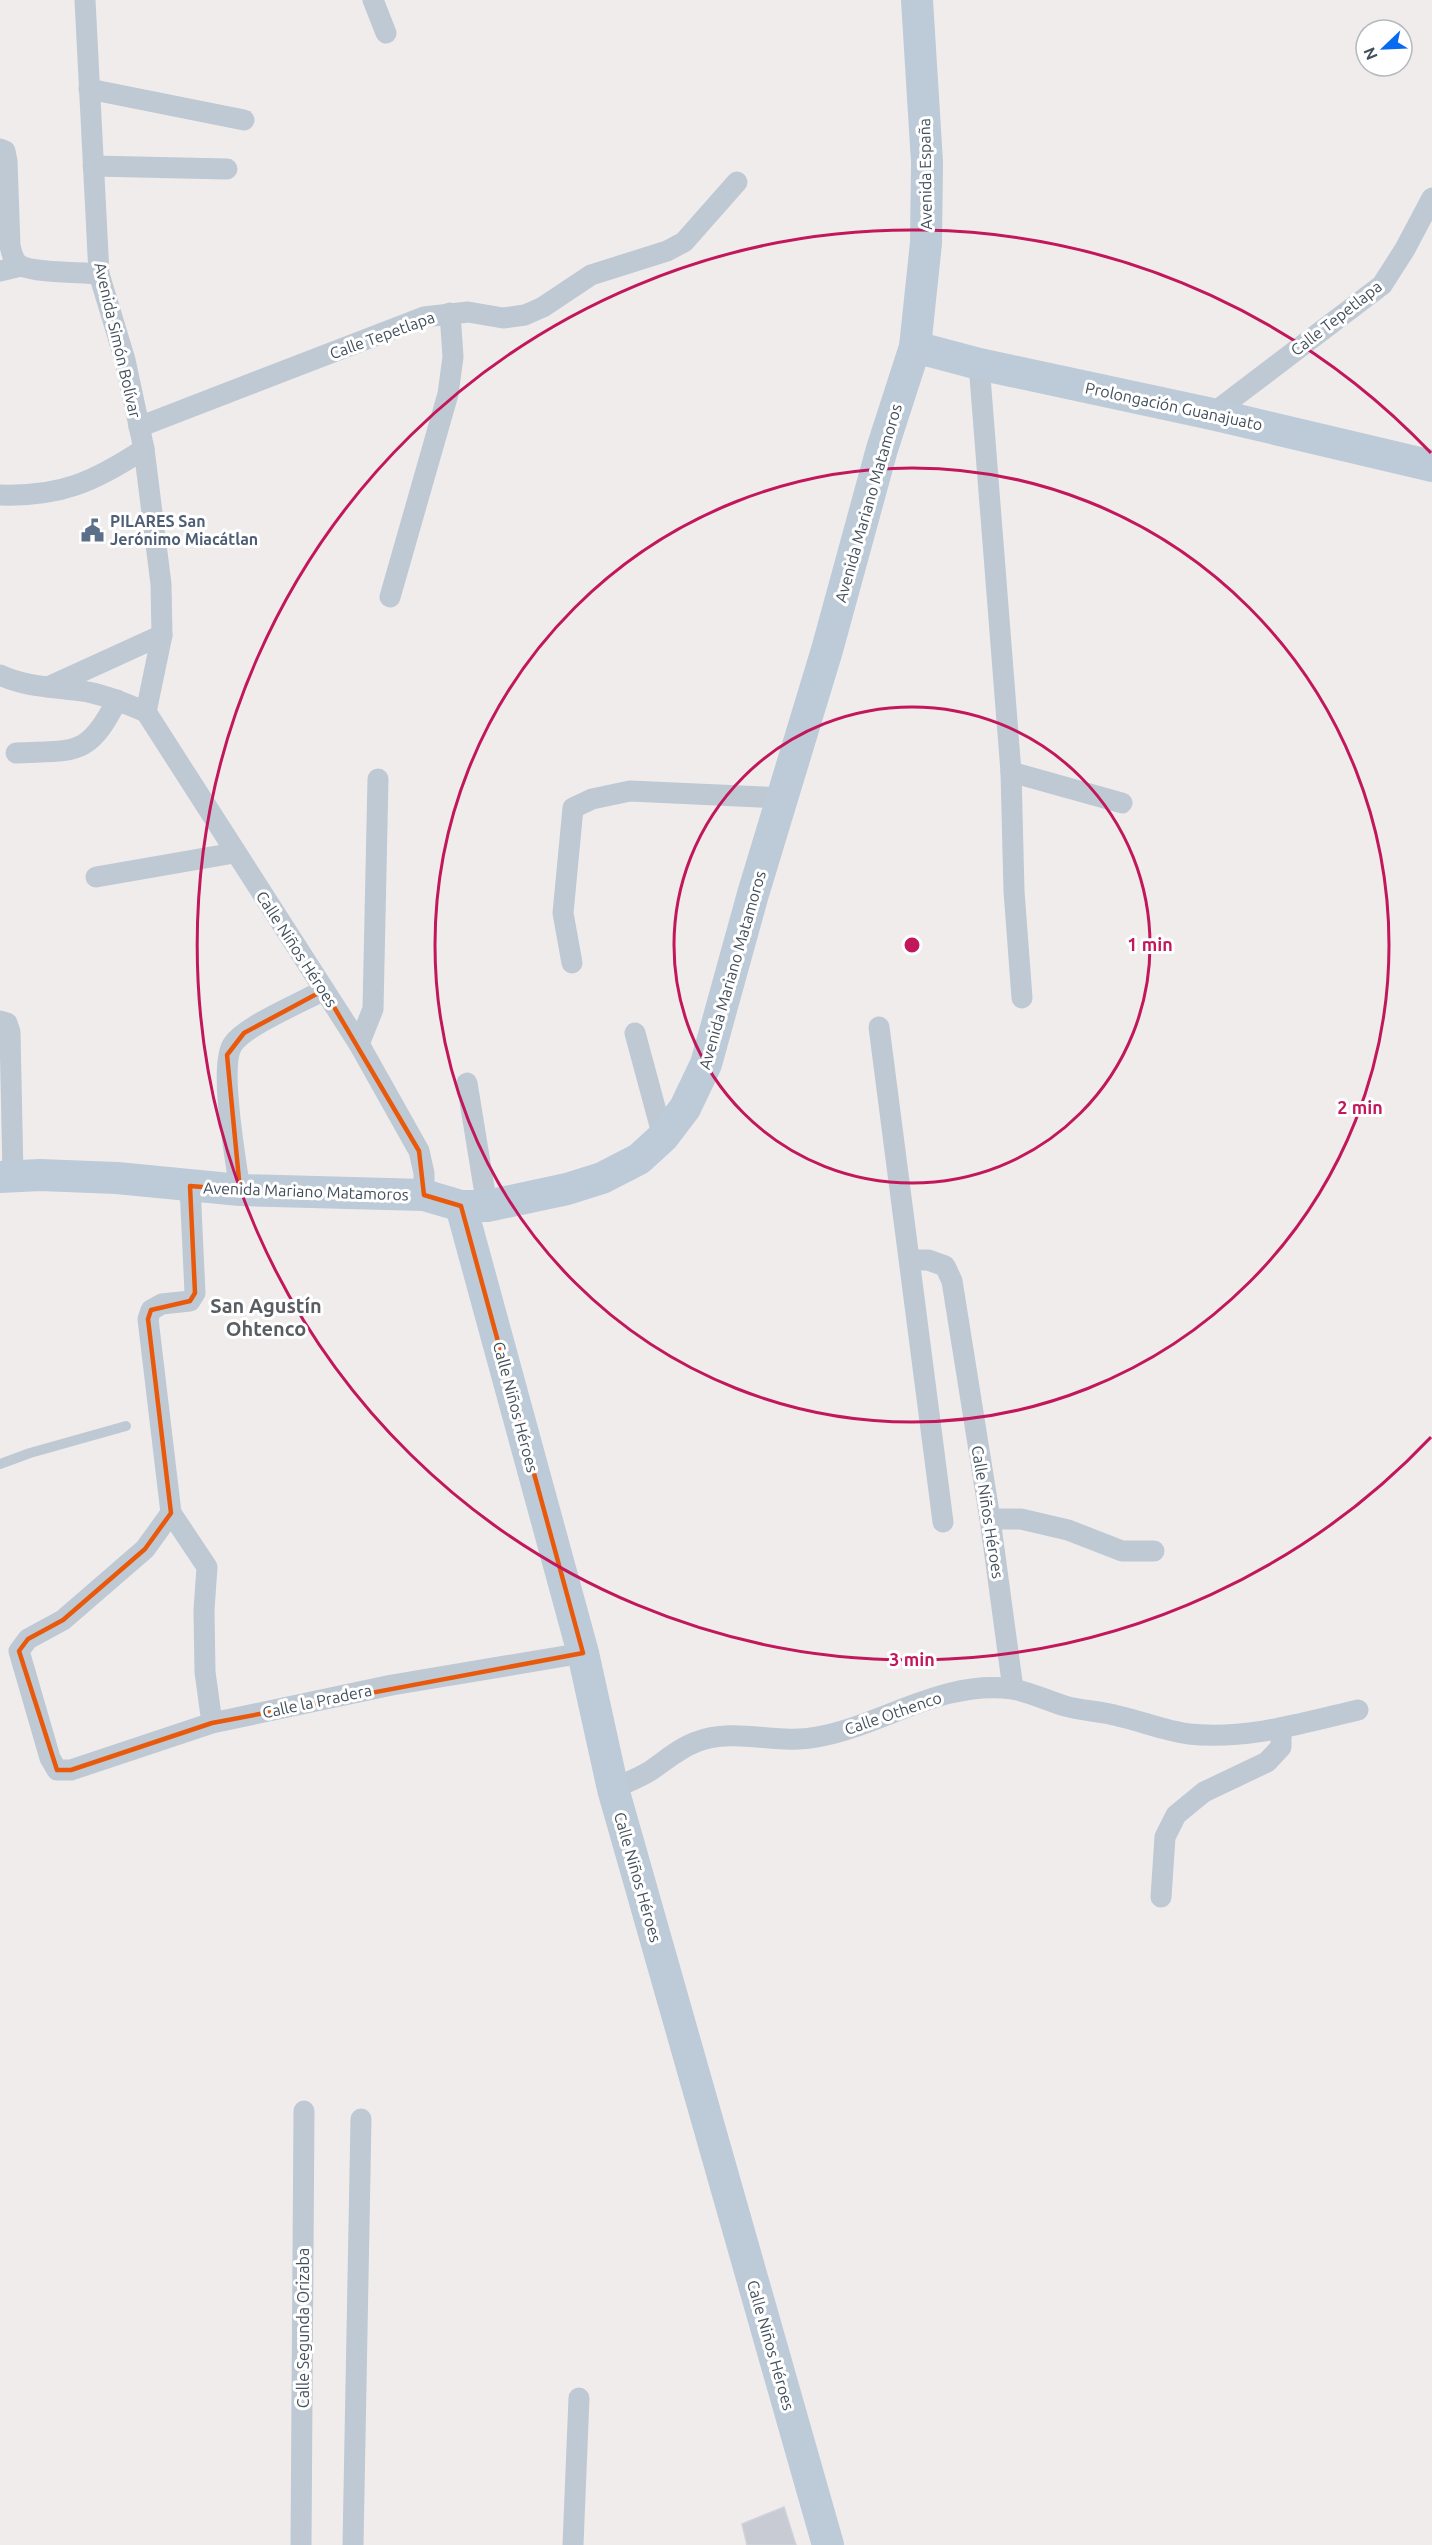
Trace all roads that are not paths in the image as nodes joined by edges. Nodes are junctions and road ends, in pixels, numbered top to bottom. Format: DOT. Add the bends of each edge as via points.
graph roads {
  1 [pos="85,0"];
  2 [pos="373,0"];
  3 [pos="917,0"];
  4 [pos="386,33"];
  5 [pos="88,89"];
  6 [pos="244,120"];
  7 [pos="0,149"];
  8 [pos="93,166"];
  9 [pos="227,169"];
  10 [pos="737,182"];
  11 [pos="1432,198"];
  12 [pos="21,266"];
  13 [pos="0,271"];
  14 [pos="99,274"];
  15 [pos="450,313"];
  16 [pos="915,347"];
  17 [pos="980,364"];
  18 [pos="1212,414"];
  19 [pos="139,427"];
  20 [pos="144,449"];
  21 [pos="1432,466"];
  22 [pos="0,495"];
  23 [pos="390,597"];
  24 [pos="162,635"];
  25 [pos="0,675"];
  26 [pos="47,687"];
  27 [pos="117,700"];
  28 [pos="146,712"];
  29 [pos="16,753"];
  30 [pos="1011,772"];
  31 [pos="378,779"];
  32 [pos="783,798"];
  33 [pos="1122,803"];
  34 [pos="234,853"];
  35 [pos="96,877"];
  36 [pos="572,963"];
  37 [pos="324,990"];
  38 [pos="1022,998"];
  39 [pos="0,1021"];
  40 [pos="879,1026"];
  41 [pos="634,1033"];
  42 [pos="359,1044"];
  43 [pos="467,1083"];
  44 [pos="663,1137"];
  45 [pos="7,1176"];
  46 [pos="190,1186"];
  47 [pos="240,1190"];
  48 [pos="424,1194"];
  49 [pos="474,1206"];
  50 [pos="910,1260"];
  51 [pos="126,1426"];
  52 [pos="0,1464"];
  53 [pos="171,1513"];
  54 [pos="990,1519"];
  55 [pos="943,1522"];
  56 [pos="1154,1551"];
  57 [pos="583,1653"];
  58 [pos="1013,1689"];
  59 [pos="1359,1710"];
  60 [pos="212,1723"];
  61 [pos="1281,1728"];
  62 [pos="613,1789"];
  63 [pos="1161,1897"];
  64 [pos="304,2111"];
  65 [pos="361,2119"];
  66 [pos="579,2398"];
  67 [pos="302,2545"];
  68 [pos="353,2545"];
  69 [pos="573,2545"];
  70 [pos="828,2545"];
  1 -- 5 [label="street, Avenida Simón Bolívar"];
  2 -- 4 [label="street"];
  3 -- 16 [label="street, Avenida España" via="927,220"];
  5 -- 6 [label="street"];
  5 -- 8 [label="street, Avenida Simón Bolívar"];
  7 -- 12 [label="street" via="5,151 8,161 10,246 13,258"];
  8 -- 9 [label="street"];
  8 -- 14 [label="street, Avenida Simón Bolívar"];
  10 -- 15 [label="street, Calle Tepetlapa" via="698,229 667,251 591,275 525,315 503,318"];
  11 -- 18 [label="street, Calle Tepetlapa" via="1382,285"];
  12 -- 13 [label="street"];
  12 -- 14 [label="street"];
  14 -- 19 [label="street, Avenida Simón Bolívar" via="125,360"];
  15 -- 19 [label="street, Calle Tepetlapa" via="424,316"];
  15 -- 23 [label="street" via="453,357 448,394"];
  16 -- 17 [label="street, Prolongación Guanajuato"];
  16 -- 32 [label="street, Avenida Mariano Matamoros" via="882,449"];
  17 -- 18 [label="street, Prolongación Guanajuato"];
  17 -- 30 [label="street"];
  18 -- 21 [label="street, Prolongación Guanajuato"];
  19 -- 20 [label="street, Avenida Simón Bolívar"];
  20 -- 22 [label="street" via="109,472 59,492"];
  20 -- 24 [label="street, Avenida Simón Bolívar" via="161,585"];
  24 -- 26 [label="street"];
  24 -- 28 [label="street, Avenida Simón Bolívar"];
  25 -- 26 [label="street"];
  26 -- 27 [label="street"];
  27 -- 28 [label="street"];
  27 -- 29 [label="street" via="103,727 85,745 69,751"];
  28 -- 34 [label="street, Calle Niños Héroes"];
  30 -- 33 [label="street"];
  30 -- 38 [label="street"];
  31 -- 42 [label="street" via="373,1010"];
  32 -- 36 [label="street" via="630,791 592,799 573,808 563,914"];
  32 -- 44 [label="street, Avenida Mariano Matamoros" via="706,1064 685,1108"];
  34 -- 35 [label="street"];
  34 -- 37 [label="street, Calle Niños Héroes"];
  37 -- 42 [label="street, Calle Niños Héroes"];
  37 -- 47 [label="street" via="244,1033 227,1055"];
  39 -- 45 [label="street" via="7,1023 10,1032"];
  40 -- 50 [label="street"];
  41 -- 44 [label="street"];
  42 -- 48 [label="street, Calle Niños Héroes" via="419,1151"];
  43 -- 49 [label="street"];
  44 -- 49 [label="street, Avenida Mariano Matamoros" via="639,1159 602,1178 567,1189"];
  45 -- 46 [label="street, Avenida Mariano Matamoros" via="117,1178"];
  46 -- 47 [label="street, Avenida Mariano Matamoros"];
  46 -- 53 [label="street" via="195,1293 190,1301 162,1304 151,1310 148,1319"];
  47 -- 48 [label="street, Avenida Mariano Matamoros"];
  48 -- 49 [label="street, Avenida Mariano Matamoros"];
  49 -- 57 [label="street, Calle Niños Héroes"];
  50 -- 54 [label="street, Calle Niños Héroes" via="928,1260 945,1266 952,1281"];
  50 -- 55 [label="street"];
  51 -- 52 [label="lane"];
  53 -- 60 [label="street" via="207,1568 205,1672"];
  53 -- 60 [label="street, Calle la Pradera" via="145,1549 63,1620 28,1639 19,1651 50,1758 57,1770 71,1770"];
  54 -- 56 [label="street" via="1021,1519 1068,1530 1122,1551"];
  54 -- 58 [label="street, Calle Niños Héroes"];
  57 -- 60 [label="street, Calle la Pradera" via="392,1685"];
  57 -- 62 [label="street, Calle Niños Héroes"];
  58 -- 61 [label="street, Calle Othenco" via="1067,1706 1188,1734 1242,1734"];
  58 -- 62 [label="street, Calle Othenco" via="969,1690 933,1697 816,1738 741,1736 697,1742"];
  59 -- 61 [label="street, Calle Othenco"];
  61 -- 63 [label="street" via="1281,1747 1267,1762 1204,1792 1176,1815 1165,1837"];
  62 -- 70 [label="street, Calle Niños Héroes"];
  64 -- 67 [label="street, Calle Segunda Orizaba"];
  65 -- 68 [label="street"];
  66 -- 69 [label="street"];
}
